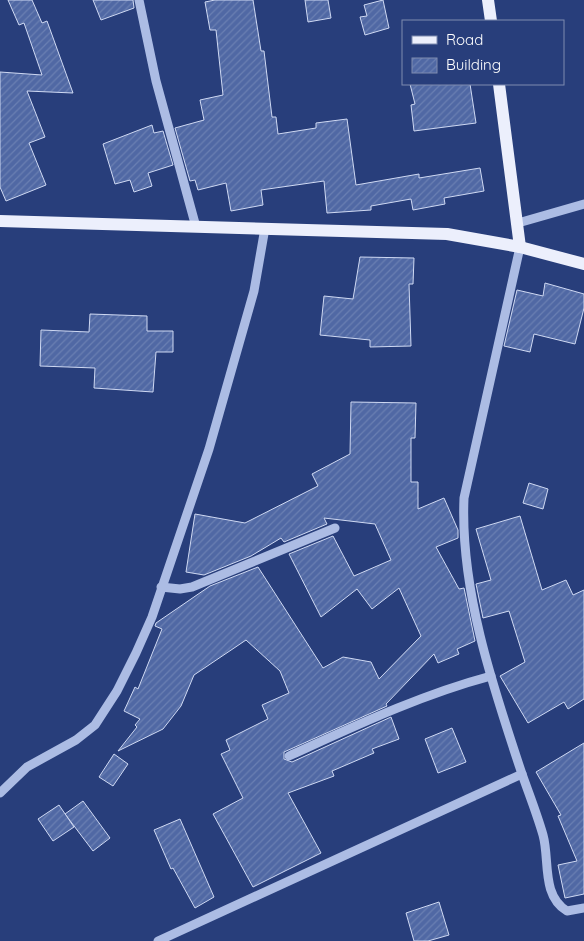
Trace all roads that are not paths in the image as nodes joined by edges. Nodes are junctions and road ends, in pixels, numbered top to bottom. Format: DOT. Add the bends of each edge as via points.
graph roads {
  1 [pos="139,0"];
  2 [pos="488,0"];
  3 [pos="491,20"];
  4 [pos="499,85"];
  5 [pos="584,204"];
  6 [pos="0,221"];
  7 [pos="518,223"];
  8 [pos="196,227"];
  9 [pos="264,228"];
  10 [pos="520,247"];
  11 [pos="584,264"];
  12 [pos="335,528"];
  13 [pos="161,587"];
  14 [pos="491,676"];
  15 [pos="288,756"];
  16 [pos="522,774"];
  17 [pos="0,793"];
  18 [pos="584,908"];
  19 [pos="158,940"];
  1 -- 8 [label="street" via="156,81"];
  2 -- 3 [label="main road"];
  4 -- 7 [label="main road"];
  5 -- 7 [label="street"];
  6 -- 8 [label="main road"];
  7 -- 10 [label="main road"];
  8 -- 9 [label="main road"];
  9 -- 10 [label="main road" via="447,234"];
  9 -- 13 [label="street" via="254,291 209,450"];
  10 -- 11 [label="main road"];
  10 -- 14 [label="street" via="464,498 463,528 476,611"];
  12 -- 13 [label="street" via="192,587"];
  13 -- 17 [label="street" via="136,654 95,725 76,740 27,767"];
  14 -- 15 [label="street" via="411,702"];
  14 -- 16 [label="street"];
  16 -- 18 [label="street" via="543,836 554,898 567,911"];
  16 -- 19 [label="street"];
}
